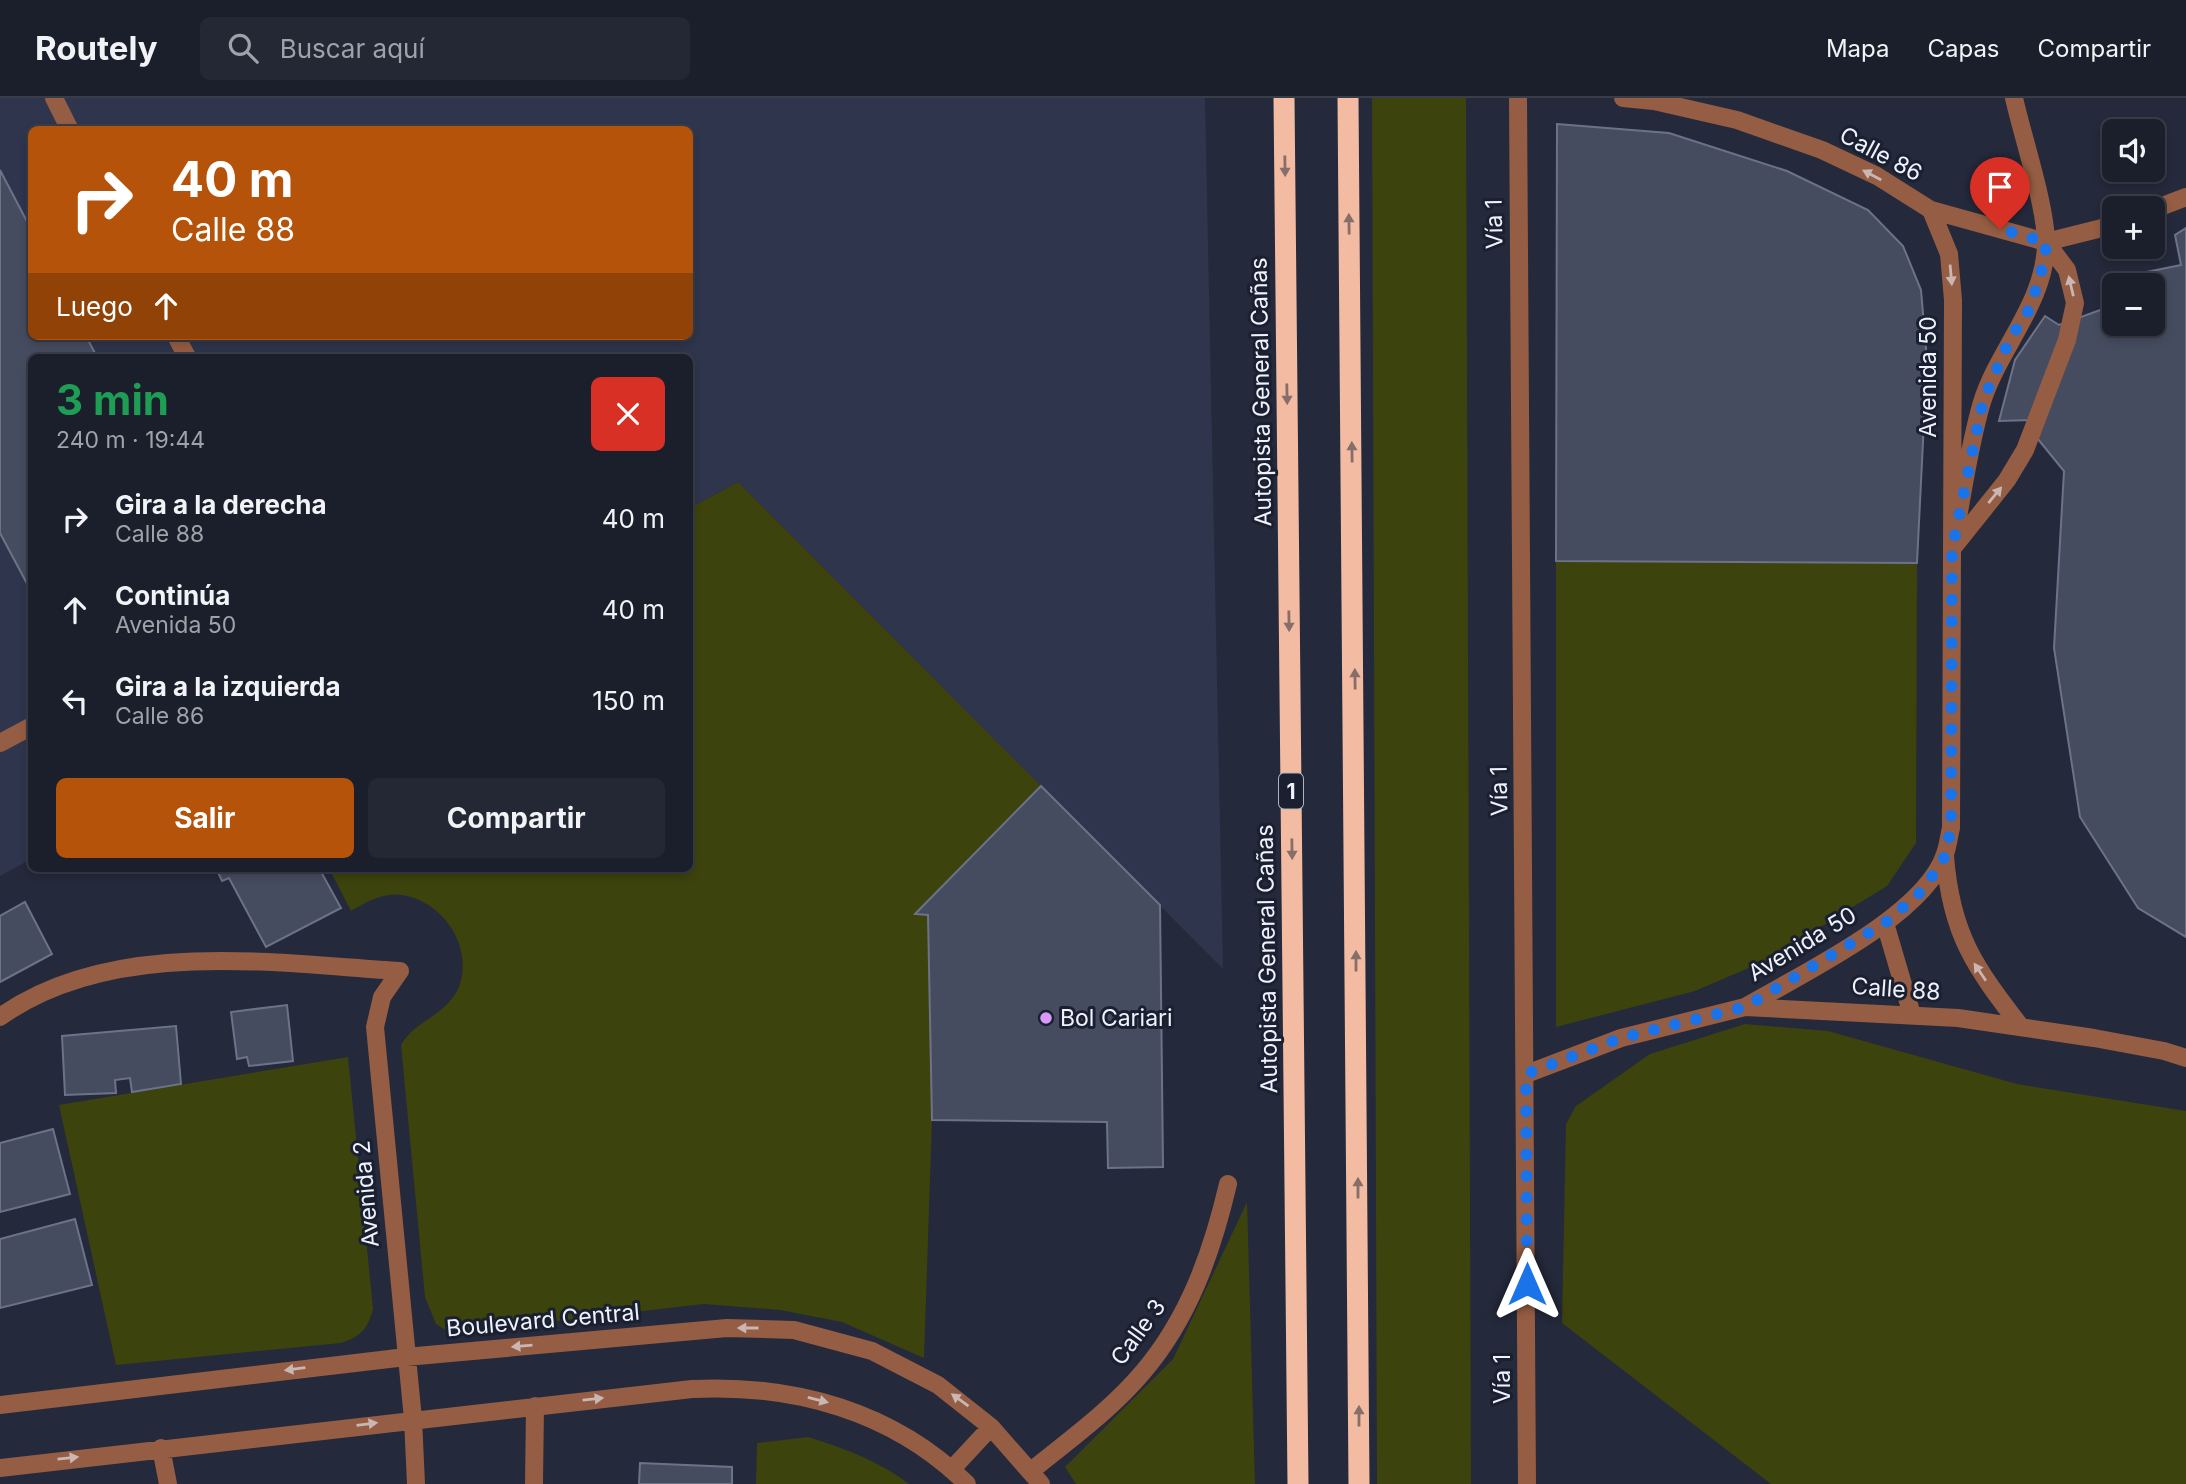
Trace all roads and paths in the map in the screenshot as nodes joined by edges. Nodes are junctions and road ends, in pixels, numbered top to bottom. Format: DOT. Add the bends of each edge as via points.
graph roads {
  1 [pos="54,98"];
  2 [pos="1284,98"];
  3 [pos="1348,98"];
  4 [pos="1518,98"];
  5 [pos="1623,98"];
  6 [pos="2014,98"];
  7 [pos="68,126"];
  8 [pos="2186,197"];
  9 [pos="2165,205"];
  10 [pos="1931,210"];
  11 [pos="2102,228"];
  12 [pos="2046,242"];
  13 [pos="1952,549"];
  14 [pos="28,727"];
  15 [pos="3,735"];
  16 [pos="1945,856"];
  17 [pos="1885,923"];
  18 [pos="1745,1007"];
  19 [pos="1912,1015"];
  20 [pos="0,1017"];
  21 [pos="2021,1027"];
  22 [pos="2186,1058"];
  23 [pos="1526,1074"];
  24 [pos="1228,1184"];
  25 [pos="406,1357"];
  26 [pos="0,1405"];
  27 [pos="535,1406"];
  28 [pos="413,1419"];
  29 [pos="991,1427"];
  30 [pos="161,1448"];
  31 [pos="0,1468"];
  32 [pos="952,1469"];
  33 [pos="1036,1478"];
  34 [pos="168,1484"];
  35 [pos="416,1484"];
  36 [pos="534,1484"];
  37 [pos="967,1484"];
  38 [pos="1298,1484"];
  39 [pos="1359,1484"];
  40 [pos="1527,1484"];
  1 -- 7 [label="street"];
  2 -- 38 [label="highway, Autopista General Cañas / 1, one-way"];
  39 -- 3 [label="highway, one-way"];
  4 -- 23 [label="street, Vía 1"];
  10 -- 5 [label="street, Calle 86, one-way" via="1877,176 1822,150 1737,120"];
  6 -- 12 [label="street, Avenida 50"];
  8 -- 9 [label="street"];
  10 -- 12 [label="street, Calle 86"];
  10 -- 13 [label="street, Avenida 50, one-way" via="1949,254 1953,300"];
  11 -- 12 [label="street, Calle 86"];
  12 -- 13 [label="street, Avenida 50" via="2030,308 2010,339 1983,401"];
  13 -- 12 [label="street, one-way" via="2025,450 2067,340 2075,303 2067,270"];
  13 -- 16 [label="street, Avenida 50" via="1951,828"];
  14 -- 15 [label="street"];
  16 -- 17 [label="street, Avenida 50" via="1923,890"];
  21 -- 16 [label="street, Avenida 50, one-way" via="1976,968 1957,927"];
  17 -- 18 [label="street, Avenida 50"];
  17 -- 19 [label="street, Avenida 50"];
  18 -- 19 [label="street, Calle 88"];
  18 -- 23 [label="street, Calle 88" via="1621,1038"];
  19 -- 21 [label="street, Calle 88"];
  20 -- 25 [label="street, Avenida 2" via="60,984 151,964 400,971 382,997 375,1027"];
  21 -- 22 [label="street, Calle 88"];
  23 -- 40 [label="street, Vía 1"];
  24 -- 33 [label="street, Calle 3" via="1201,1275 1166,1342 1112,1404"];
  25 -- 26 [label="street, Boulevard Central, one-way"];
  25 -- 28 [label="street, Avenida 2"];
  29 -- 25 [label="street, Boulevard Central, one-way" via="906,1366 837,1340 794,1330 727,1328"];
  27 -- 28 [label="street"];
  27 -- 32 [label="street, one-way" via="716,1388 789,1392 826,1401 895,1430"];
  27 -- 36 [label="street"];
  30 -- 28 [label="street, one-way"];
  28 -- 35 [label="street, Avenida 2"];
  29 -- 32 [label="street"];
  29 -- 33 [label="street, Boulevard Central"];
  31 -- 30 [label="street, one-way"];
  30 -- 34 [label="street"];
  32 -- 37 [label="street"];
}
